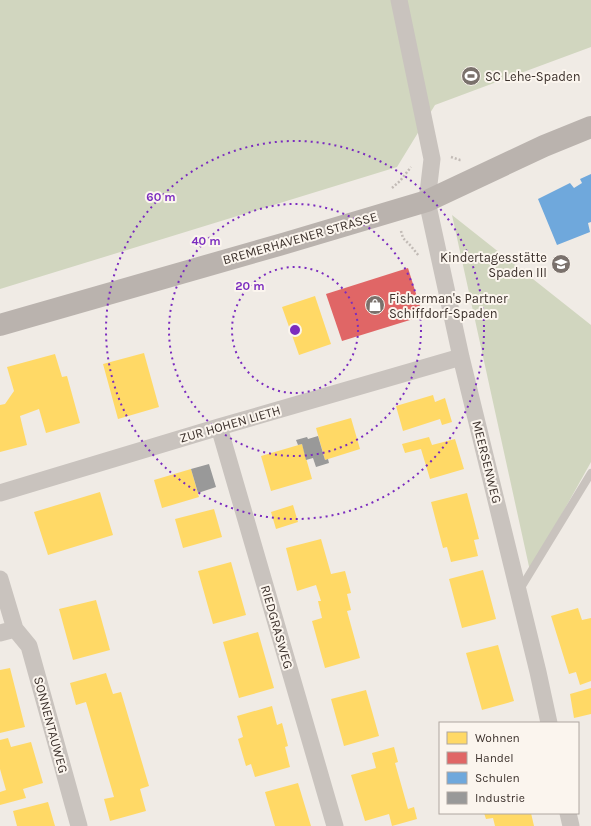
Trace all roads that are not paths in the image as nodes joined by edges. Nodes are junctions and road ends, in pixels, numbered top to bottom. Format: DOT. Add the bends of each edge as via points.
graph roads {
  1 [pos="399,0"];
  2 [pos="591,127"];
  3 [pos="427,201"];
  4 [pos="0,325"];
  5 [pos="461,357"];
  6 [pos="218,427"];
  7 [pos="591,473"];
  8 [pos="0,493"];
  9 [pos="0,579"];
  10 [pos="518,591"];
  11 [pos="7,631"];
  12 [pos="549,722"];
  13 [pos="568,814"];
  14 [pos="79,826"];
  15 [pos="335,826"];
  16 [pos="571,826"];
  1 -- 3 [label="street, MEERSENWEG" via="432,159"];
  2 -- 3 [label="street, BREMERHAVENER STRASSE" via="544,146"];
  3 -- 4 [label="street, BREMERHAVENER STRASSE"];
  3 -- 5 [label="street, MEERSENWEG"];
  5 -- 6 [label="street, ZUR HOHEN LIETH"];
  5 -- 10 [label="street, MEERSENWEG"];
  6 -- 8 [label="street, ZUR HOHEN LIETH"];
  6 -- 15 [label="street, RIEDGRASWEG"];
  7 -- 10 [label="lane"];
  9 -- 11 [label="street"];
  10 -- 12 [label="street, MEERSENWEG"];
  11 -- 14 [label="street, SONNENTAUWEG" via="29,646"];
  13 -- 16 [label="street"];
}
